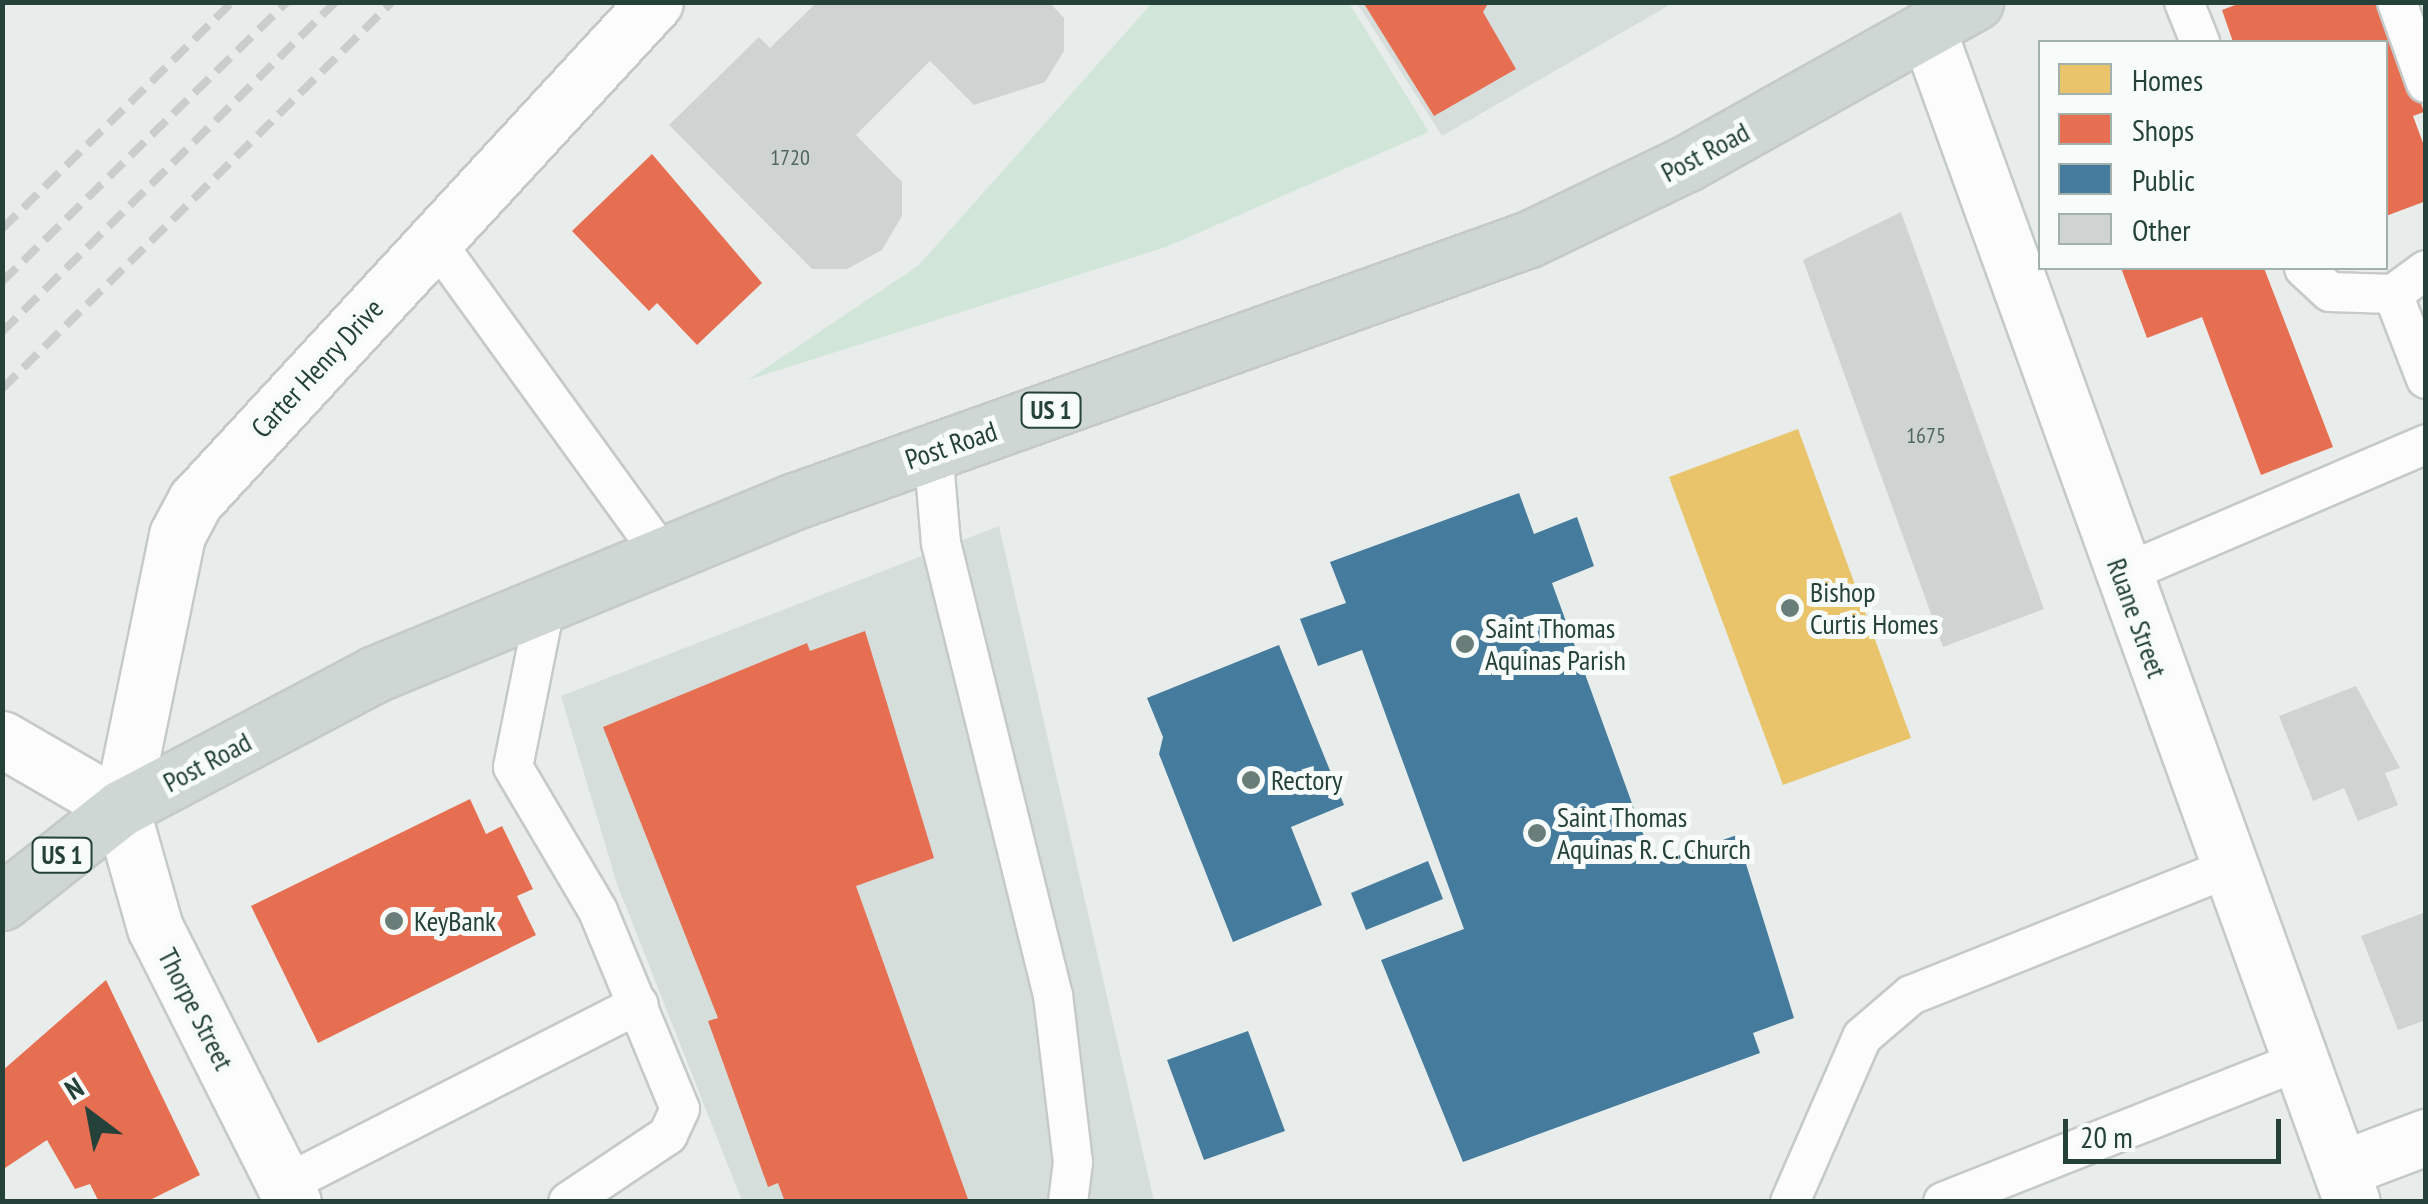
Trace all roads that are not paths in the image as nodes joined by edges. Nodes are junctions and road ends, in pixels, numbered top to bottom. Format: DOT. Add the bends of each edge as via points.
graph roads {
  1 [pos="655,2"];
  2 [pos="1975,2"];
  3 [pos="2184,2"];
  4 [pos="2397,2"];
  5 [pos="1928,31"];
  6 [pos="2199,40"];
  7 [pos="2426,84"];
  8 [pos="435,241"];
  9 [pos="2306,270"];
  10 [pos="2426,270"];
  11 [pos="2393,294"];
  12 [pos="2426,379"];
  13 [pos="2426,444"];
  14 [pos="933,450"];
  15 [pos="662,556"];
  16 [pos="2121,576"];
  17 [pos="546,602"];
  18 [pos="2,739"];
  19 [pos="121,808"];
  20 [pos="2228,868"];
  21 [pos="2,902"];
  22 [pos="639,1004"];
  23 [pos="2300,1061"];
  24 [pos="2426,1137"];
  25 [pos="2346,1185"];
  26 [pos="289,1193"];
  27 [pos="568,1202"];
  28 [pos="1068,1202"];
  29 [pos="1790,1202"];
  30 [pos="1942,1202"];
  1 -- 8 [label="street, Carter Henry Drive"];
  2 -- 5 [label="main road, Post Road / US 1"];
  3 -- 6 [label="lane"];
  4 -- 7 [label="lane"];
  5 -- 14 [label="main road, Post Road / US 1" via="1529,239"];
  5 -- 16 [label="street, Ruane Street"];
  8 -- 15 [label="lane"];
  8 -- 19 [label="street, Carter Henry Drive" via="186,517"];
  9 -- 11 [label="lane" via="2330,292"];
  10 -- 11 [label="lane"];
  11 -- 12 [label="lane"];
  13 -- 16 [label="lane"];
  14 -- 15 [label="main road, Post Road / US 1"];
  14 -- 28 [label="lane" via="942,544 1053,994 1073,1162"];
  15 -- 17 [label="main road, Post Road / US 1"];
  16 -- 20 [label="street, Ruane Street"];
  17 -- 19 [label="main road, Post Road / US 1" via="374,674"];
  17 -- 22 [label="lane" via="513,767 598,910"];
  18 -- 19 [label="street"];
  19 -- 21 [label="main road, Post Road / US 1"];
  19 -- 26 [label="street, Thorpe Street" via="155,928"];
  20 -- 23 [label="street, Ruane Street"];
  20 -- 29 [label="lane" via="1912,994 1862,1037"];
  22 -- 26 [label="lane"];
  22 -- 27 [label="lane" via="680,1109 668,1135"];
  23 -- 25 [label="street, Ruane Street"];
  23 -- 30 [label="lane"];
  24 -- 25 [label="street"];
}
